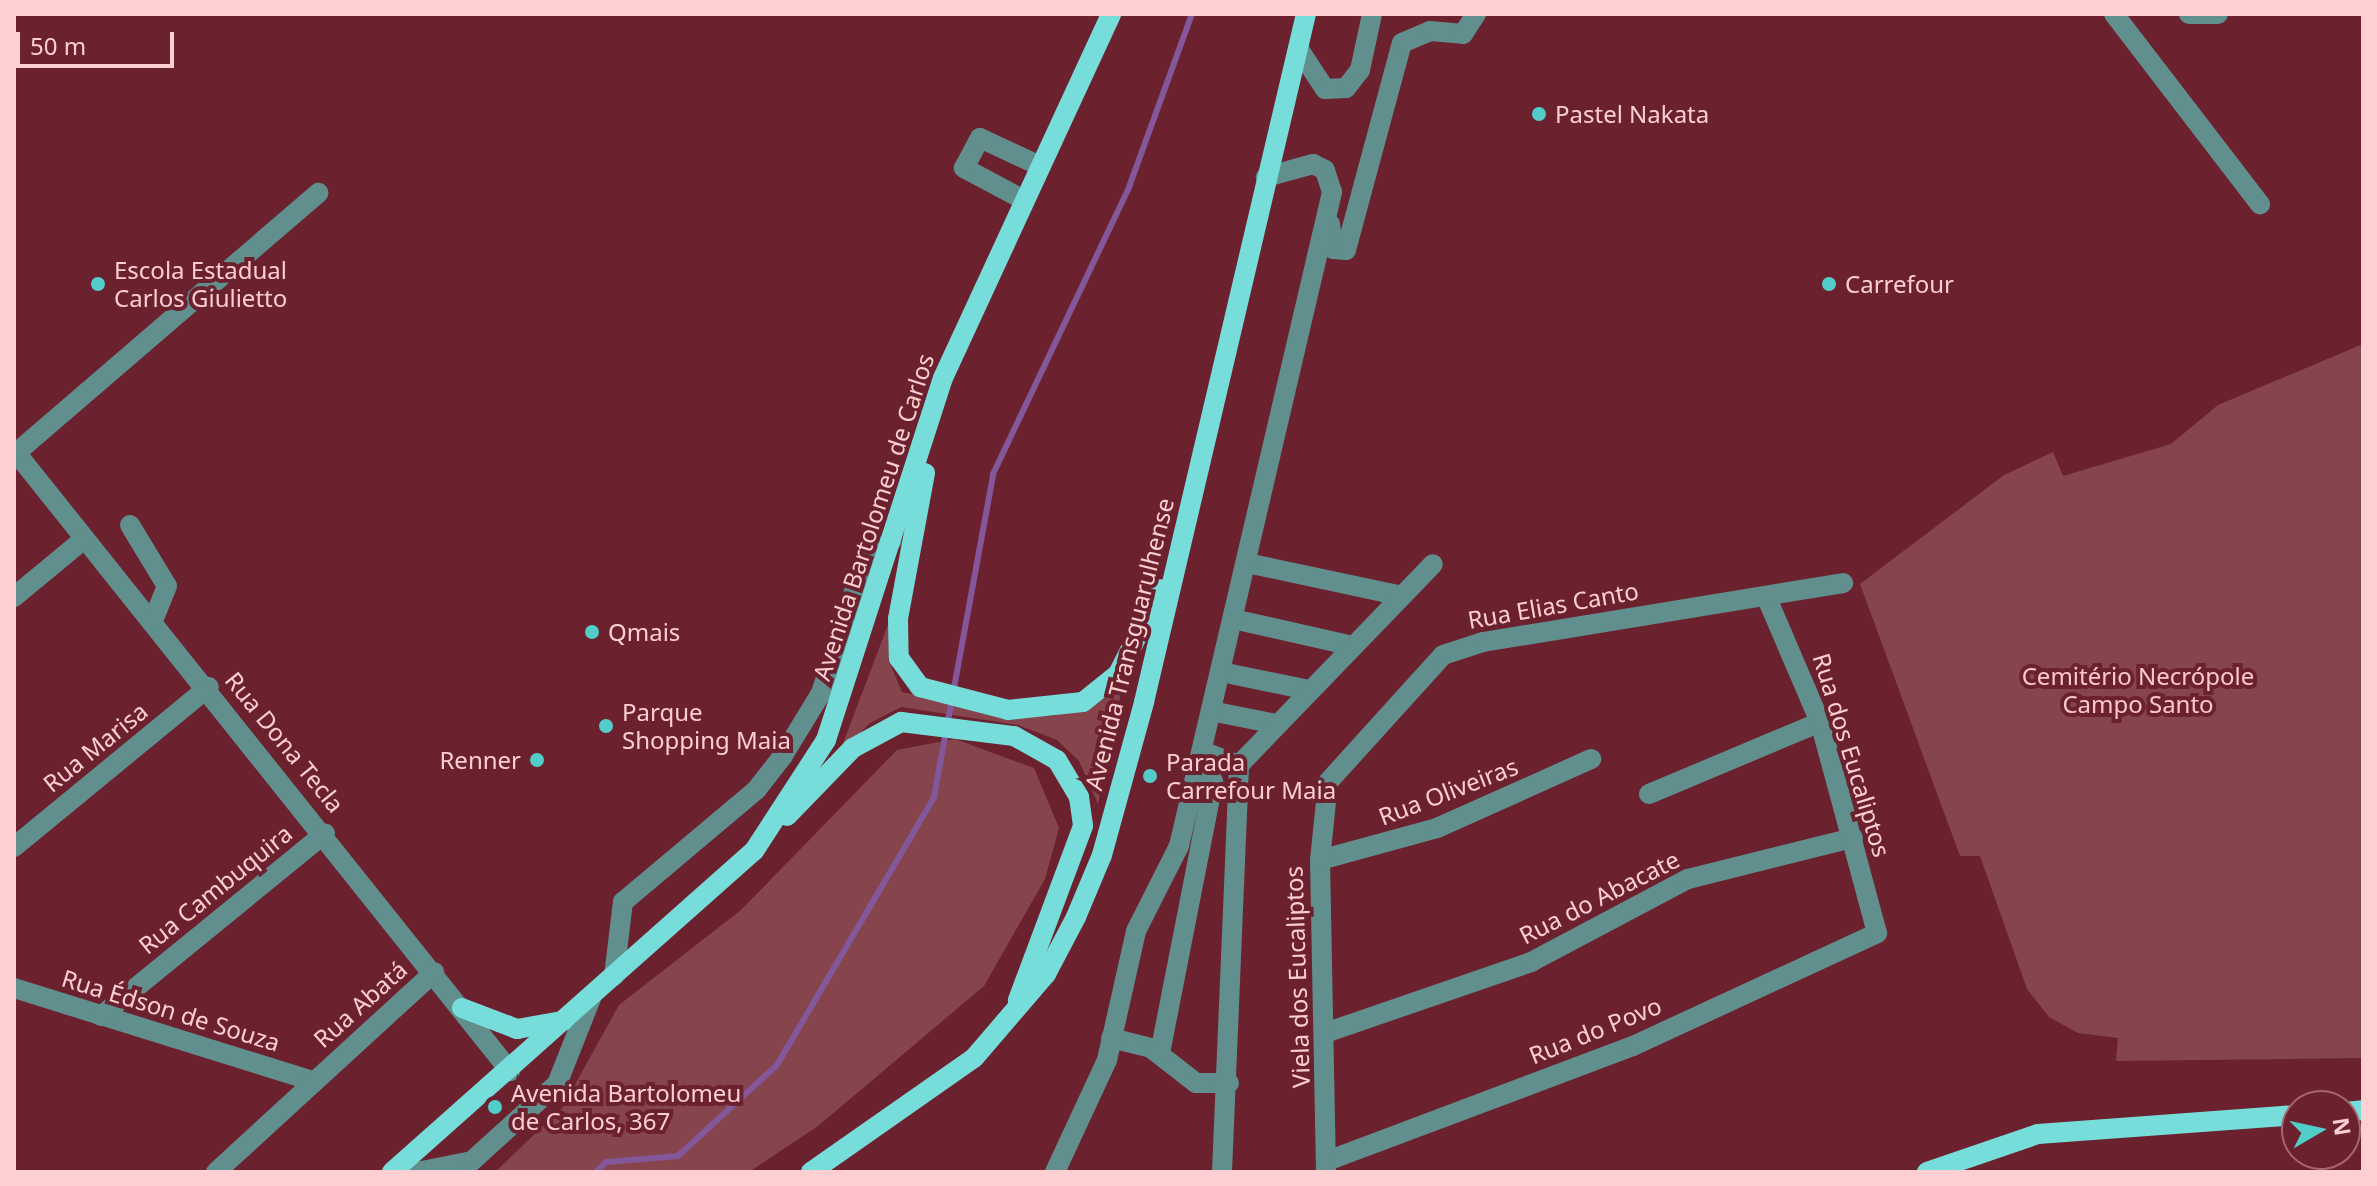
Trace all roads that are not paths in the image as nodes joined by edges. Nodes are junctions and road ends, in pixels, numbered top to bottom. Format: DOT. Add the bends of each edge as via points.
graph roads {
  1 [pos="1111,14"];
  2 [pos="1306,14"];
  3 [pos="1372,14"];
  4 [pos="1476,14"];
  5 [pos="2114,14"];
  6 [pos="2218,14"];
  7 [pos="2190,16"];
  8 [pos="1298,48"];
  9 [pos="1038,165"];
  10 [pos="1266,177"];
  11 [pos="1332,192"];
  12 [pos="318,193"];
  13 [pos="1022,199"];
  14 [pos="2260,204"];
  15 [pos="943,378"];
  16 [pos="15,451"];
  17 [pos="1190,506"];
  18 [pos="130,525"];
  19 [pos="84,539"];
  20 [pos="892,541"];
  21 [pos="1247,563"];
  22 [pos="1433,564"];
  23 [pos="1843,583"];
  24 [pos="1402,596"];
  25 [pos="1766,596"];
  26 [pos="14,597"];
  27 [pos="1233,619"];
  28 [pos="153,621"];
  29 [pos="1353,646"];
  30 [pos="1221,672"];
  31 [pos="209,687"];
  32 [pos="1309,690"];
  33 [pos="1211,711"];
  34 [pos="1820,722"];
  35 [pos="1276,724"];
  36 [pos="1202,751"];
  37 [pos="1591,759"];
  38 [pos="1239,765"];
  39 [pos="1328,782"];
  40 [pos="1649,794"];
  41 [pos="325,833"];
  42 [pos="1853,838"];
  43 [pos="14,847"];
  44 [pos="754,851"];
  45 [pos="1320,860"];
  46 [pos="1877,933"];
  47 [pos="434,972"];
  48 [pos="614,976"];
  49 [pos="14,988"];
  50 [pos="591,998"];
  51 [pos="462,1008"];
  52 [pos="101,1016"];
  53 [pos="567,1020"];
  54 [pos="1010,1023"];
  55 [pos="1328,1032"];
  56 [pos="1111,1038"];
  57 [pos="1160,1053"];
  58 [pos="510,1071"];
  59 [pos="312,1081"];
  60 [pos="1229,1083"];
  61 [pos="2281,1116"];
  62 [pos="849,1147"];
  63 [pos="1327,1166"];
  64 [pos="216,1172"];
  65 [pos="392,1172"];
  66 [pos="417,1172"];
  67 [pos="811,1172"];
  68 [pos="829,1172"];
  69 [pos="1055,1172"];
  70 [pos="1222,1172"];
  71 [pos="1927,1172"];
  1 -- 9 [label="main road, Avenida Bartolomeu de Carlos"];
  2 -- 8 [label="main road, Avenida Transguarulhense"];
  3 -- 8 [label="street" via="1360,70 1346,88 1325,89"];
  4 -- 11 [label="street" via="1463,34 1430,31 1402,43 1346,250 1333,249"];
  5 -- 14 [label="street"];
  6 -- 7 [label="street"];
  8 -- 10 [label="main road, Avenida Transguarulhense"];
  9 -- 13 [label="main road, Avenida Bartolomeu de Carlos"];
  9 -- 13 [label="street" via="980,138 964,168"];
  10 -- 11 [label="street" via="1313,164 1325,170"];
  10 -- 17 [label="main road, Avenida Transguarulhense"];
  11 -- 21 [label="street"];
  12 -- 16 [label="street"];
  13 -- 15 [label="main road, Avenida Bartolomeu de Carlos"];
  15 -- 17 [label="main road" via="898,619 899,658 920,687 1008,710 1049,710 1083,702 1108,686 1152,609"];
  15 -- 20 [label="main road, Avenida Bartolomeu de Carlos"];
  16 -- 19 [label="street, Rua Dona Tecla"];
  17 -- 54 [label="main road, Avenida Transguarulhense" via="1102,855 1046,974"];
  18 -- 28 [label="street" via="167,586"];
  19 -- 26 [label="street"];
  19 -- 28 [label="street, Rua Dona Tecla"];
  20 -- 44 [label="main road, Avenida Bartolomeu de Carlos" via="826,740"];
  20 -- 48 [label="street" via="864,561 821,693 774,768 623,902"];
  21 -- 24 [label="street"];
  21 -- 27 [label="street"];
  22 -- 24 [label="street"];
  23 -- 25 [label="street, Rua Elias Canto"];
  24 -- 29 [label="street"];
  25 -- 34 [label="street, Rua dos Eucaliptos"];
  25 -- 39 [label="street, Rua Elias Canto" via="1483,642 1443,655"];
  27 -- 29 [label="street"];
  27 -- 30 [label="street"];
  28 -- 31 [label="street, Rua Dona Tecla"];
  29 -- 32 [label="street"];
  30 -- 32 [label="street"];
  30 -- 33 [label="street"];
  31 -- 41 [label="street, Rua Dona Tecla"];
  31 -- 43 [label="street, Rua Marisa"];
  32 -- 35 [label="street"];
  33 -- 35 [label="street"];
  33 -- 36 [label="street"];
  34 -- 40 [label="street"];
  34 -- 42 [label="street, Rua dos Eucaliptos"];
  35 -- 38 [label="street"];
  36 -- 38 [label="street"];
  36 -- 56 [label="street" via="1179,846 1121,977"];
  36 -- 57 [label="street" via="1213,782"];
  37 -- 45 [label="street, Rua Oliveiras" via="1437,828"];
  38 -- 60 [label="street"];
  39 -- 45 [label="street, Viela dos Eucaliptos"];
  41 -- 47 [label="street, Rua Dona Tecla"];
  41 -- 52 [label="street, Rua Cambuquira"];
  42 -- 46 [label="street, Rua dos Eucaliptos"];
  42 -- 55 [label="street, Rua do Abacate" via="1688,879 1531,962"];
  44 -- 48 [label="main road, Avenida Bartolomeu de Carlos"];
  44 -- 54 [label="main road" via="853,748 901,722 933,721 1038,747 1071,777 1083,826"];
  45 -- 55 [label="street, Viela dos Eucaliptos"];
  46 -- 63 [label="street, Rua do Povo" via="1633,1046"];
  47 -- 51 [label="street, Rua Dona Tecla"];
  47 -- 59 [label="street, Rua Abatá"];
  48 -- 50 [label="main road, Avenida Bartolomeu de Carlos"];
  49 -- 52 [label="street, Rua Édson de Souza"];
  50 -- 53 [label="main road, Avenida Bartolomeu de Carlos"];
  50 -- 66 [label="street" via="557,1084 472,1161"];
  51 -- 53 [label="main road" via="517,1029"];
  51 -- 58 [label="street, Rua Dona Tecla"];
  52 -- 59 [label="street, Rua Édson de Souza"];
  53 -- 58 [label="main road, Avenida Bartolomeu de Carlos"];
  54 -- 62 [label="main road, Avenida Transguarulhense" via="953,1075"];
  55 -- 63 [label="street, Viela dos Eucaliptos"];
  56 -- 57 [label="street"];
  56 -- 69 [label="street"];
  57 -- 60 [label="street" via="1196,1083"];
  58 -- 65 [label="main road, Avenida Bartolomeu de Carlos"];
  59 -- 64 [label="street, Rua Abatá"];
  60 -- 70 [label="street"];
  61 -- 71 [label="main road" via="2038,1134"];
  62 -- 67 [label="main road, Avenida Transguarulhense"];
  62 -- 68 [label="main road"];
}
